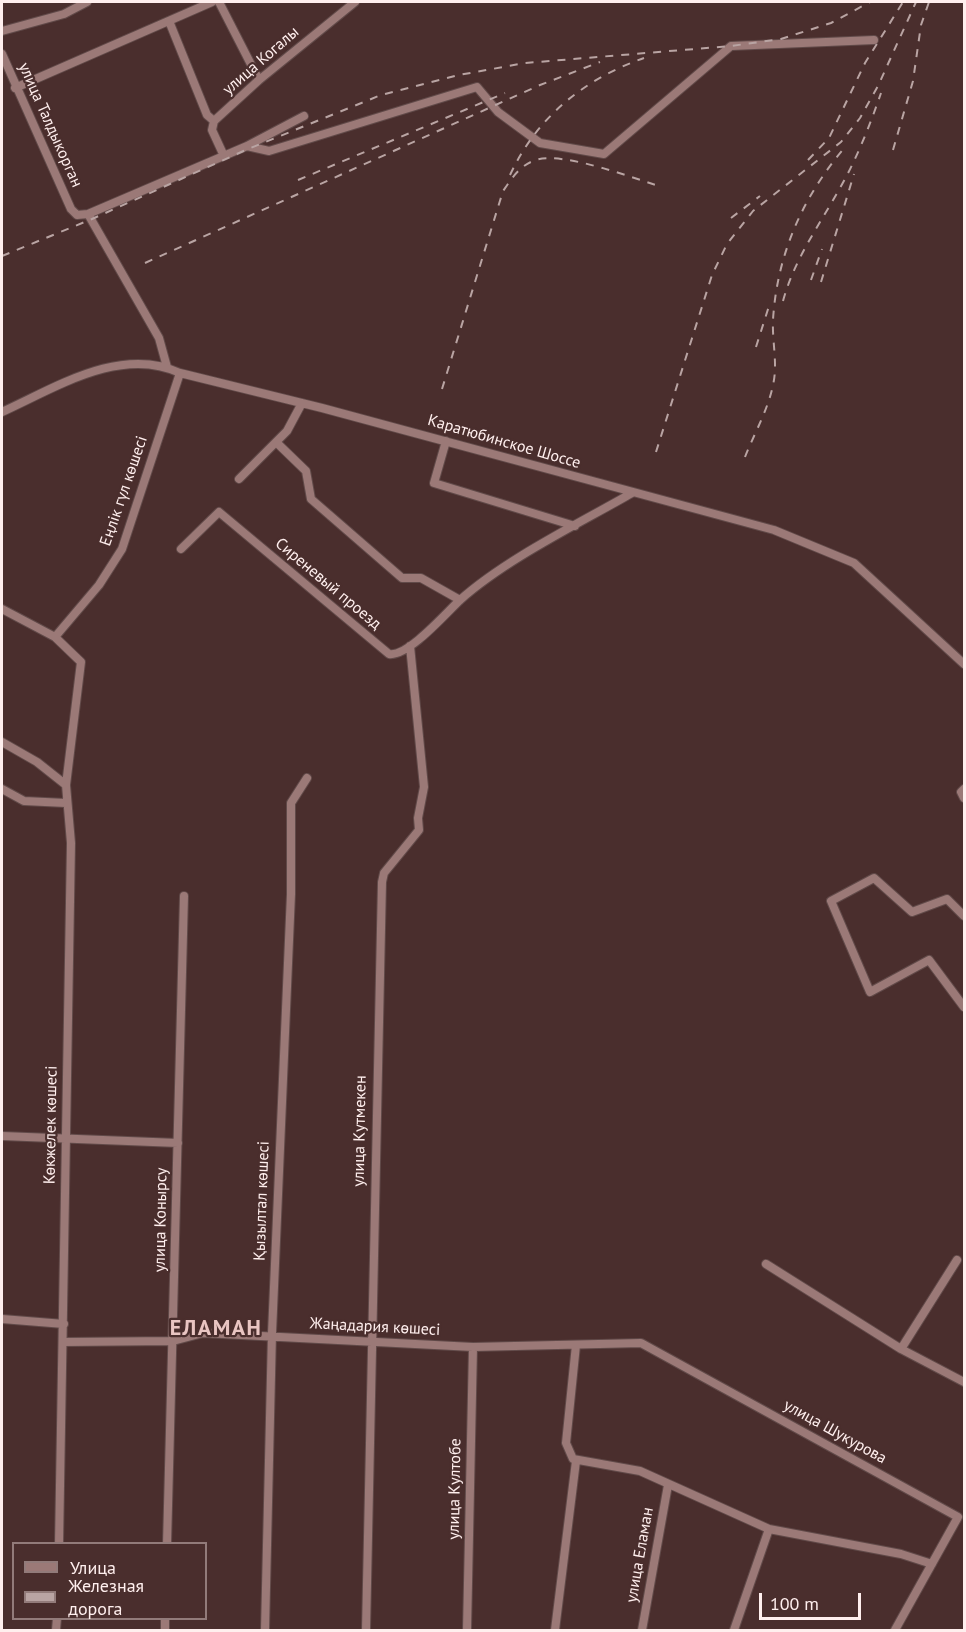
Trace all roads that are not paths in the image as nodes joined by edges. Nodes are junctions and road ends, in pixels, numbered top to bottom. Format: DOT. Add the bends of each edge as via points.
graph roads {
  1 [pos="87,2"];
  2 [pos="212,2"];
  3 [pos="219,2"];
  4 [pos="355,2"];
  5 [pos="170,21"];
  6 [pos="2,31"];
  7 [pos="874,40"];
  8 [pos="2,54"];
  9 [pos="259,80"];
  10 [pos="15,88"];
  11 [pos="304,116"];
  12 [pos="214,121"];
  13 [pos="247,146"];
  14 [pos="224,156"];
  15 [pos="88,214"];
  16 [pos="167,367"];
  17 [pos="180,373"];
  18 [pos="302,404"];
  19 [pos="2,412"];
  20 [pos="446,441"];
  21 [pos="276,442"];
  22 [pos="239,479"];
  23 [pos="632,493"];
  24 [pos="574,526"];
  25 [pos="182,549"];
  26 [pos="460,600"];
  27 [pos="2,609"];
  28 [pos="55,637"];
  29 [pos="410,646"];
  30 [pos="964,664"];
  31 [pos="2,742"];
  32 [pos="307,778"];
  33 [pos="66,785"];
  34 [pos="2,789"];
  35 [pos="964,789"];
  36 [pos="964,798"];
  37 [pos="66,803"];
  38 [pos="184,897"];
  39 [pos="964,916"];
  40 [pos="964,1007"];
  41 [pos="2,1136"];
  42 [pos="66,1137"];
  43 [pos="178,1143"];
  44 [pos="957,1260"];
  45 [pos="766,1264"];
  46 [pos="2,1318"];
  47 [pos="64,1324"];
  48 [pos="272,1337"];
  49 [pos="370,1340"];
  50 [pos="173,1341"];
  51 [pos="63,1342"];
  52 [pos="576,1345"];
  53 [pos="473,1347"];
  54 [pos="901,1349"];
  55 [pos="964,1382"];
  56 [pos="576,1461"];
  57 [pos="668,1485"];
  58 [pos="961,1516"];
  59 [pos="769,1529"];
  60 [pos="58,1542"];
  61 [pos="168,1542"];
  62 [pos="932,1564"];
  63 [pos="265,1630"];
  64 [pos="366,1630"];
  65 [pos="467,1630"];
  66 [pos="555,1630"];
  67 [pos="642,1630"];
  68 [pos="734,1630"];
  69 [pos="895,1630"];
  1 -- 6 [label="street" via="64,14"];
  2 -- 5 [label="street"];
  3 -- 9 [label="street"];
  4 -- 9 [label="street, улица Когалы"];
  5 -- 10 [label="street"];
  5 -- 12 [label="street" via="207,115"];
  7 -- 13 [label="street" via="731,46 604,154 540,143 498,112 477,87 269,151"];
  8 -- 10 [label="street, улица Талдыкорган"];
  9 -- 12 [label="street, улица Когалы"];
  10 -- 15 [label="street, улица Талдыкорган" via="71,209 78,215"];
  11 -- 13 [label="street"];
  12 -- 14 [label="street" via="212,130"];
  13 -- 14 [label="street"];
  14 -- 15 [label="street"];
  15 -- 16 [label="street" via="154,330"];
  16 -- 17 [label="street, Каратюбинское Шоссе"];
  16 -- 19 [label="street, Каратюбинское Шоссе" via="137,364 103,368"];
  17 -- 18 [label="street, Каратюбинское Шоссе"];
  17 -- 28 [label="street, Еңлік гүл көшесі" via="122,549 99,585"];
  18 -- 20 [label="street, Каратюбинское Шоссе"];
  18 -- 21 [label="street"];
  20 -- 23 [label="street, Каратюбинское Шоссе"];
  20 -- 24 [label="street" via="434,483"];
  21 -- 22 [label="street"];
  21 -- 26 [label="street" via="309,476 311,499 402,578 421,578"];
  23 -- 24 [label="street"];
  23 -- 30 [label="street, Каратюбинское Шоссе" via="774,530 854,563"];
  24 -- 26 [label="street" via="480,583"];
  25 -- 29 [label="street, Сиреневый проезд" via="219,512 389,654 398,654"];
  26 -- 29 [label="street"];
  27 -- 28 [label="street"];
  28 -- 33 [label="street, Көкжелек көшесі" via="81,662"];
  29 -- 49 [label="street, улица Кутмекен" via="424,787 419,830 381,882"];
  31 -- 33 [label="street"];
  32 -- 48 [label="street, Қызылтал көшесі" via="291,803 291,894"];
  33 -- 37 [label="street, Көкжелек көшесі"];
  34 -- 37 [label="street" via="24,801"];
  35 -- 36 [label="street"];
  37 -- 42 [label="street, Көкжелек көшесі" via="70,843"];
  38 -- 43 [label="street, улица Конырсу"];
  39 -- 40 [label="street" via="947,899 912,912 874,878 831,901 870,992 929,960"];
  41 -- 42 [label="street"];
  42 -- 43 [label="street"];
  42 -- 47 [label="street, Көкжелек көшесі"];
  43 -- 50 [label="street, улица Конырсу"];
  44 -- 54 [label="street"];
  45 -- 54 [label="street"];
  46 -- 47 [label="street"];
  47 -- 51 [label="street, Көкжелек көшесі"];
  48 -- 49 [label="street, Жаңадария көшесі"];
  48 -- 50 [label="street, Жаңадария көшесі" via="203,1333"];
  48 -- 63 [label="street, Қызылтал көшесі"];
  49 -- 53 [label="street, Жаңадария көшесі"];
  49 -- 64 [label="street, улица Кутмекен"];
  50 -- 51 [label="street, Жаңадария көшесі"];
  50 -- 61 [label="street, улица Конырсу"];
  51 -- 60 [label="street, Көкжелек көшесі"];
  52 -- 53 [label="street, Жаңадария көшесі"];
  52 -- 56 [label="street" via="566,1443"];
  52 -- 58 [label="street, улица Шукурова" via="648,1345"];
  53 -- 65 [label="street, улица Култобе"];
  54 -- 55 [label="street"];
  56 -- 57 [label="street" via="640,1471"];
  56 -- 66 [label="street"];
  57 -- 59 [label="street"];
  57 -- 67 [label="street, улица Еламан"];
  58 -- 62 [label="street, улица Шукурова"];
  59 -- 62 [label="street" via="901,1554"];
  59 -- 68 [label="street"];
  62 -- 69 [label="street, улица Шукурова"];
}
